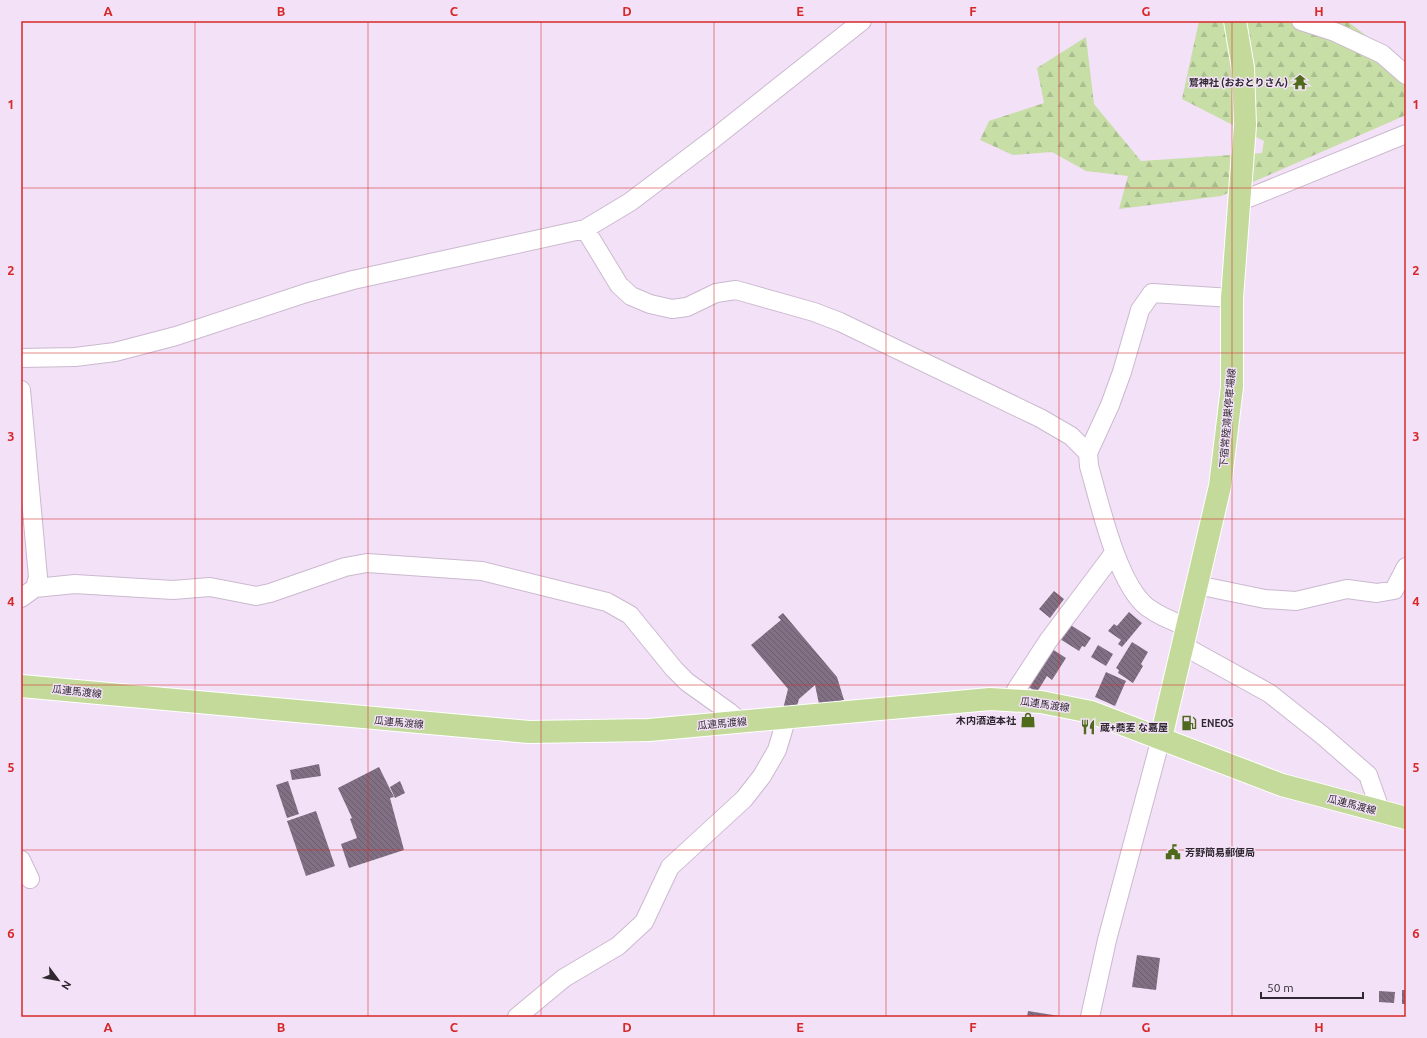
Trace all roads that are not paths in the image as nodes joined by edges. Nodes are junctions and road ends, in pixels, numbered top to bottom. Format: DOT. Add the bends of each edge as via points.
graph roads {
  1 [pos="862,21"];
  2 [pos="1235,21"];
  3 [pos="1301,21"];
  4 [pos="1406,75"];
  5 [pos="1406,134"];
  6 [pos="1241,201"];
  7 [pos="585,229"];
  8 [pos="1232,298"];
  9 [pos="21,358"];
  10 [pos="21,390"];
  11 [pos="1088,453"];
  12 [pos="1114,553"];
  13 [pos="1406,567"];
  14 [pos="1197,585"];
  15 [pos="28,593"];
  16 [pos="1184,635"];
  17 [pos="21,686"];
  18 [pos="1015,699"];
  19 [pos="787,717"];
  20 [pos="740,722"];
  21 [pos="1161,738"];
  22 [pos="1381,812"];
  23 [pos="1406,818"];
  24 [pos="21,860"];
  25 [pos="30,879"];
  26 [pos="517,1017"];
  27 [pos="1090,1017"];
  1 -- 7 [label="street" via="630,202"];
  2 -- 6 [label="main road, 下宿常陸鴻巣停車場線" via="1243,68 1245,124"];
  3 -- 4 [label="street" via="1335,32 1382,54"];
  5 -- 6 [label="street"];
  6 -- 8 [label="main road, 下宿常陸鴻巣停車場線"];
  7 -- 9 [label="street" via="353,280 176,336 115,352 75,357"];
  7 -- 11 [label="street" via="619,285 631,296 672,309 687,307 716,293 736,290 814,312 1040,418 1071,436"];
  8 -- 11 [label="street" via="1152,293 1140,310 1110,405"];
  8 -- 14 [label="main road, 下宿常陸鴻巣停車場線" via="1232,387 1220,486"];
  10 -- 15 [label="street" via="38,577"];
  11 -- 12 [label="street" via="1089,466"];
  12 -- 16 [label="street" via="1133,590 1147,607 1176,623"];
  12 -- 18 [label="street" via="1048,641 1016,690"];
  13 -- 14 [label="street" via="1394,590 1377,593 1347,590 1296,602 1264,599"];
  14 -- 16 [label="main road, 下宿常陸鴻巣停車場線"];
  15 -- 20 [label="street" via="75,584 173,590 210,588 256,596 367,563 482,571 607,602 630,615 687,682"];
  16 -- 21 [label="main road, 下宿常陸鴻巣停車場線"];
  16 -- 22 [label="street" via="1269,693 1368,775"];
  17 -- 20 [label="main road, 瓜連馬渡線" via="528,732 649,730"];
  18 -- 19 [label="main road, 瓜連馬渡線" via="964,701"];
  18 -- 21 [label="main road, 瓜連馬渡線" via="1065,705"];
  19 -- 20 [label="main road, 瓜連馬渡線"];
  19 -- 26 [label="street" via="777,750 762,776 744,799 670,867 644,922 618,946 564,978"];
  21 -- 22 [label="main road, 瓜連馬渡線" via="1282,786"];
  21 -- 27 [label="street" via="1107,940"];
  22 -- 23 [label="main road, 瓜連馬渡線"];
  24 -- 25 [label="street"];
}
